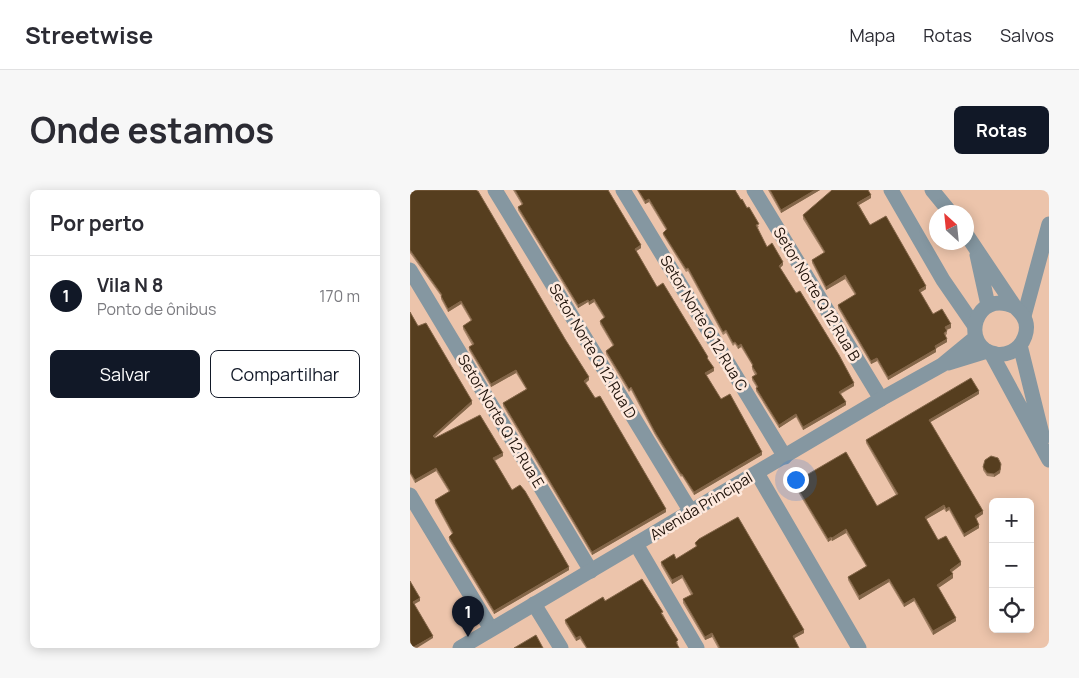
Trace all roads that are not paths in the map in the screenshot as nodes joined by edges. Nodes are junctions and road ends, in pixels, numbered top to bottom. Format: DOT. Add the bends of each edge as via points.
graph roads {
  1 [pos="495,190"];
  2 [pos="623,190"];
  3 [pos="754,190"];
  4 [pos="891,190"];
  5 [pos="932,190"];
  6 [pos="944,205"];
  7 [pos="1049,224"];
  8 [pos="974,245"];
  9 [pos="972,250"];
  10 [pos="410,270"];
  11 [pos="943,280"];
  12 [pos="985,308"];
  13 [pos="1020,312"];
  14 [pos="975,331"];
  15 [pos="1020,345"];
  16 [pos="989,352"];
  17 [pos="942,365"];
  18 [pos="881,399"];
  19 [pos="784,457"];
  20 [pos="1049,460"];
  21 [pos="757,473"];
  22 [pos="410,495"];
  23 [pos="692,512"];
  24 [pos="636,544"];
  25 [pos="591,571"];
  26 [pos="534,604"];
  27 [pos="491,629"];
  28 [pos="460,648"];
  29 [pos="561,648"];
  30 [pos="697,648"];
  31 [pos="859,648"];
  1 -- 23 [label="street, Setor Norte Q 12 Rua D"];
  2 -- 19 [label="street, Setor Norte Q 12 Rua C"];
  3 -- 18 [label="street, Setor Norte Q 12 Rua B"];
  4 -- 11 [label="street"];
  5 -- 6 [label="street"];
  7 -- 13 [label="street"];
  8 -- 13 [label="street"];
  9 -- 12 [label="street"];
  10 -- 25 [label="street, Setor Norte Q 12 Rua E"];
  11 -- 12 [label="street"];
  11 -- 14 [label="street"];
  12 -- 13 [label="street" via="997,302 1007,303"];
  12 -- 14 [label="street, Avenida Principal" via="977,316"];
  13 -- 15 [label="street" via="1027,326"];
  14 -- 16 [label="street" via="980,345"];
  14 -- 17 [label="street, Avenida Principal"];
  15 -- 16 [label="street, Avenida Principal" via="1002,355"];
  15 -- 20 [label="street"];
  16 -- 17 [label="street, Avenida Principal"];
  16 -- 20 [label="street"];
  17 -- 18 [label="street, Avenida Principal"];
  18 -- 19 [label="street, Avenida Principal"];
  19 -- 21 [label="street, Avenida Principal"];
  21 -- 23 [label="street, Avenida Principal"];
  21 -- 31 [label="street"];
  22 -- 27 [label="street"];
  23 -- 24 [label="street, Avenida Principal"];
  24 -- 25 [label="street, Avenida Principal"];
  24 -- 30 [label="street"];
  25 -- 26 [label="street, Avenida Principal"];
  26 -- 27 [label="street, Avenida Principal"];
  26 -- 29 [label="street"];
  27 -- 28 [label="street, Avenida Principal"];
}
